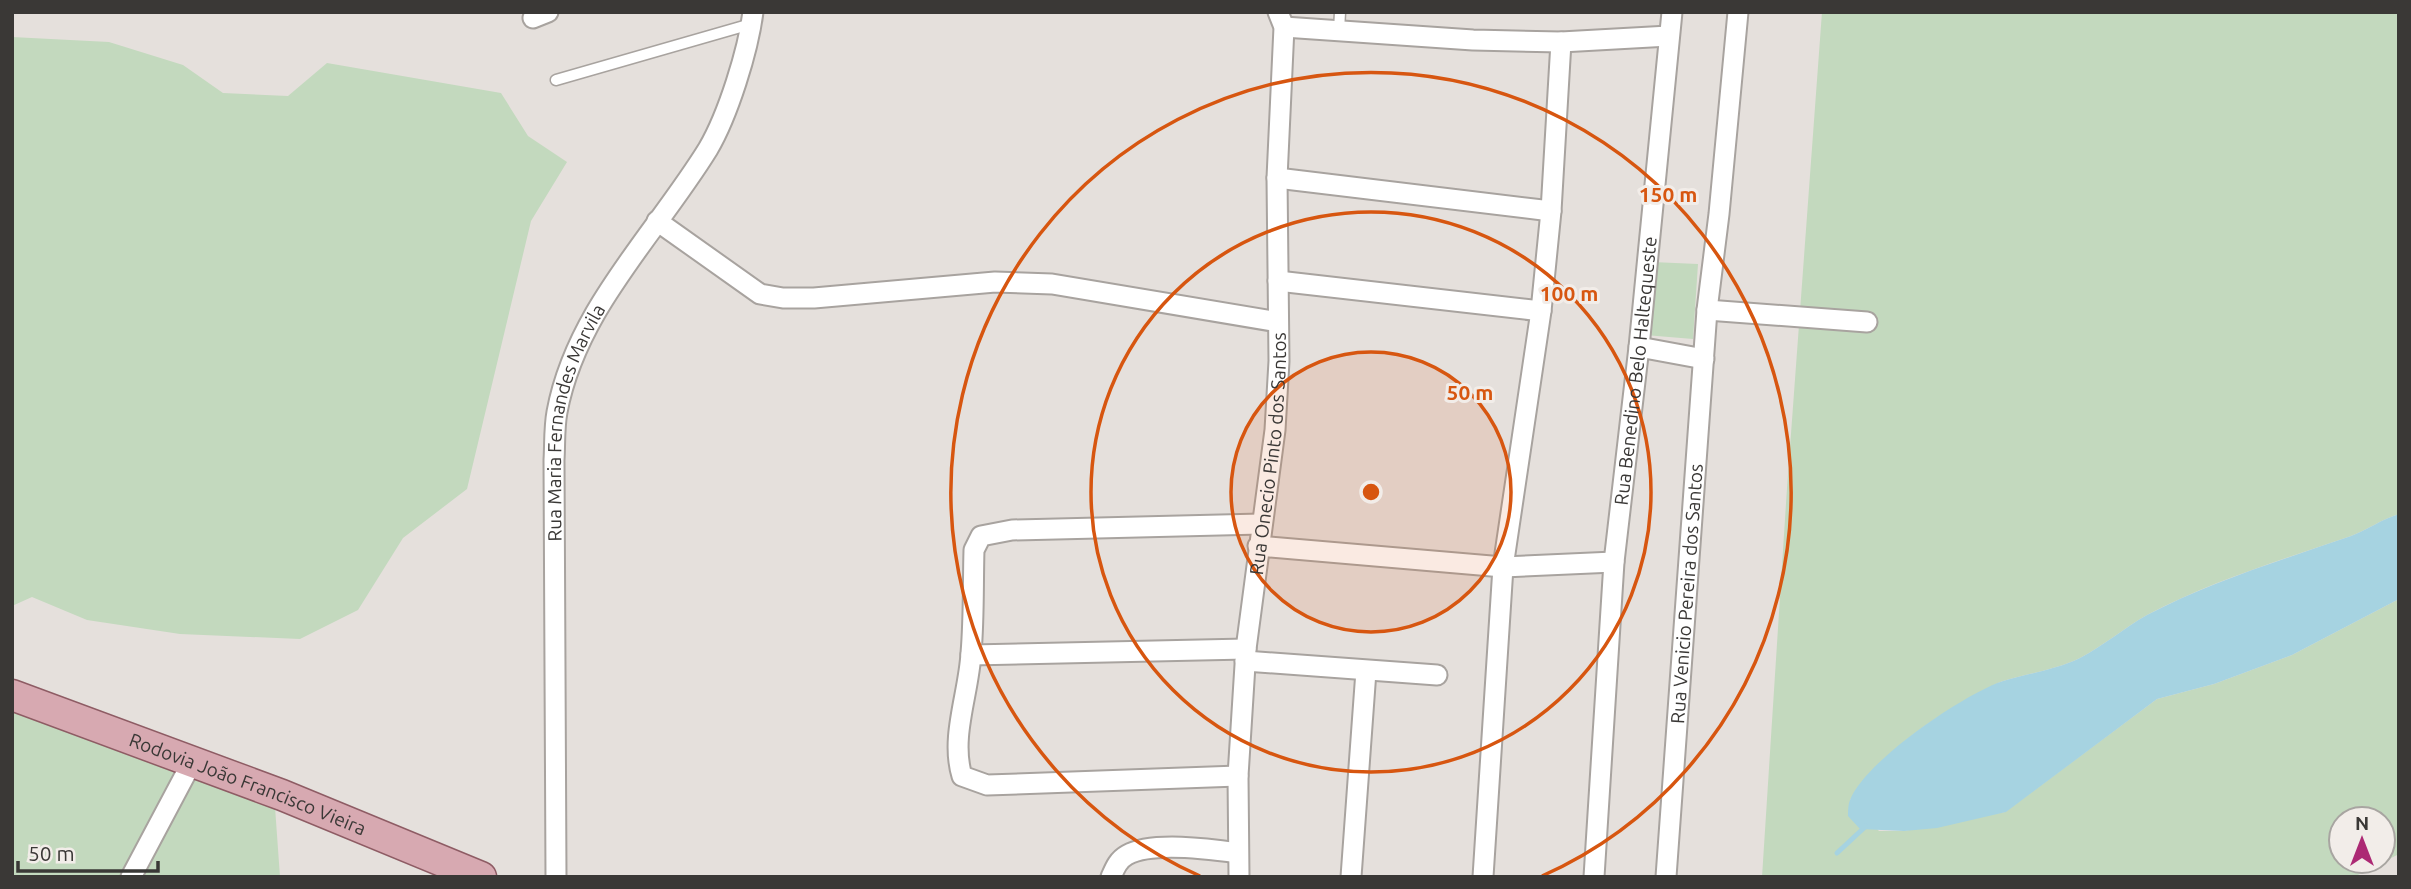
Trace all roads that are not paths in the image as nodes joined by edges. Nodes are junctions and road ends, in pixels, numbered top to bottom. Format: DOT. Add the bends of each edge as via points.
graph roads {
  1 [pos="1672,12"];
  2 [pos="1738,12"];
  3 [pos="752,18"];
  4 [pos="1281,20"];
  5 [pos="1339,22"];
  6 [pos="1669,36"];
  7 [pos="1561,42"];
  8 [pos="556,80"];
  9 [pos="1277,178"];
  10 [pos="1551,211"];
  11 [pos="657,221"];
  12 [pos="1278,281"];
  13 [pos="1707,310"];
  14 [pos="1541,311"];
  15 [pos="1278,322"];
  16 [pos="1867,322"];
  17 [pos="1639,347"];
  18 [pos="1704,359"];
  19 [pos="1261,524"];
  20 [pos="1258,546"];
  21 [pos="1614,562"];
  22 [pos="1503,567"];
  23 [pos="971,655"];
  24 [pos="1246,655"];
  25 [pos="1366,671"];
  26 [pos="1437,675"];
  27 [pos="12,695"];
  28 [pos="192,762"];
  29 [pos="1238,776"];
  30 [pos="1238,853"];
  31 [pos="131,877"];
  32 [pos="481,877"];
  33 [pos="556,877"];
  34 [pos="1111,877"];
  35 [pos="1238,877"];
  36 [pos="1351,877"];
  37 [pos="1483,877"];
  38 [pos="1594,877"];
  39 [pos="1666,877"];
  1 -- 6 [label="street, Rua Benedino Belo Haltequeste"];
  2 -- 13 [label="street, Rua Venicio Pereira dos Santos"];
  3 -- 8 [label="lane"];
  3 -- 11 [label="street, Rua Maria Fernandes Marvila" via="725,111 709,148"];
  4 -- 5 [label="street, Rua Onecio Pinto dos Santos"];
  4 -- 9 [label="street, Rua Onecio Pinto dos Santos"];
  5 -- 7 [label="street, Rua Onecio Pinto dos Santos" via="1473,40"];
  6 -- 7 [label="street, Rua Onecio Pinto dos Santos"];
  6 -- 17 [label="street, Rua Benedino Belo Haltequeste"];
  7 -- 10 [label="street"];
  9 -- 10 [label="street"];
  9 -- 12 [label="street, Rua Onecio Pinto dos Santos"];
  10 -- 14 [label="street"];
  11 -- 15 [label="street" via="760,294 783,298 995,282 1052,284"];
  11 -- 33 [label="street, Rua Maria Fernandes Marvila" via="595,314 556,413"];
  12 -- 14 [label="street"];
  12 -- 15 [label="street, Rua Onecio Pinto dos Santos"];
  13 -- 16 [label="street"];
  13 -- 18 [label="street, Rua Venicio Pereira dos Santos"];
  14 -- 22 [label="street"];
  15 -- 19 [label="street, Rua Onecio Pinto dos Santos" via="1275,430"];
  17 -- 18 [label="street"];
  17 -- 21 [label="street, Rua Benedino Belo Haltequeste"];
  18 -- 39 [label="street, Rua Venicio Pereira dos Santos"];
  19 -- 20 [label="street, Rua Onecio Pinto dos Santos"];
  19 -- 23 [label="street" via="1012,530 981,536 974,550"];
  20 -- 22 [label="street"];
  20 -- 24 [label="street, Rua Onecio Pinto dos Santos"];
  21 -- 22 [label="street"];
  21 -- 38 [label="street, Rua Benedino Belo Haltequeste"];
  22 -- 37 [label="street"];
  23 -- 24 [label="street"];
  23 -- 29 [label="street" via="957,747 961,776 972,781 987,785"];
  24 -- 25 [label="street"];
  24 -- 29 [label="street, Rua Onecio Pinto dos Santos"];
  25 -- 26 [label="street"];
  25 -- 36 [label="street"];
  27 -- 28 [label="main road, Rodovia João Francisco Vieira"];
  28 -- 31 [label="street"];
  28 -- 32 [label="main road, Rodovia João Francisco Vieira" via="356,823"];
  29 -- 30 [label="street, Rua Onecio Pinto dos Santos"];
  30 -- 34 [label="street" via="1206,848 1141,850 1126,855"];
  30 -- 35 [label="street, Rua Onecio Pinto dos Santos"];
}
